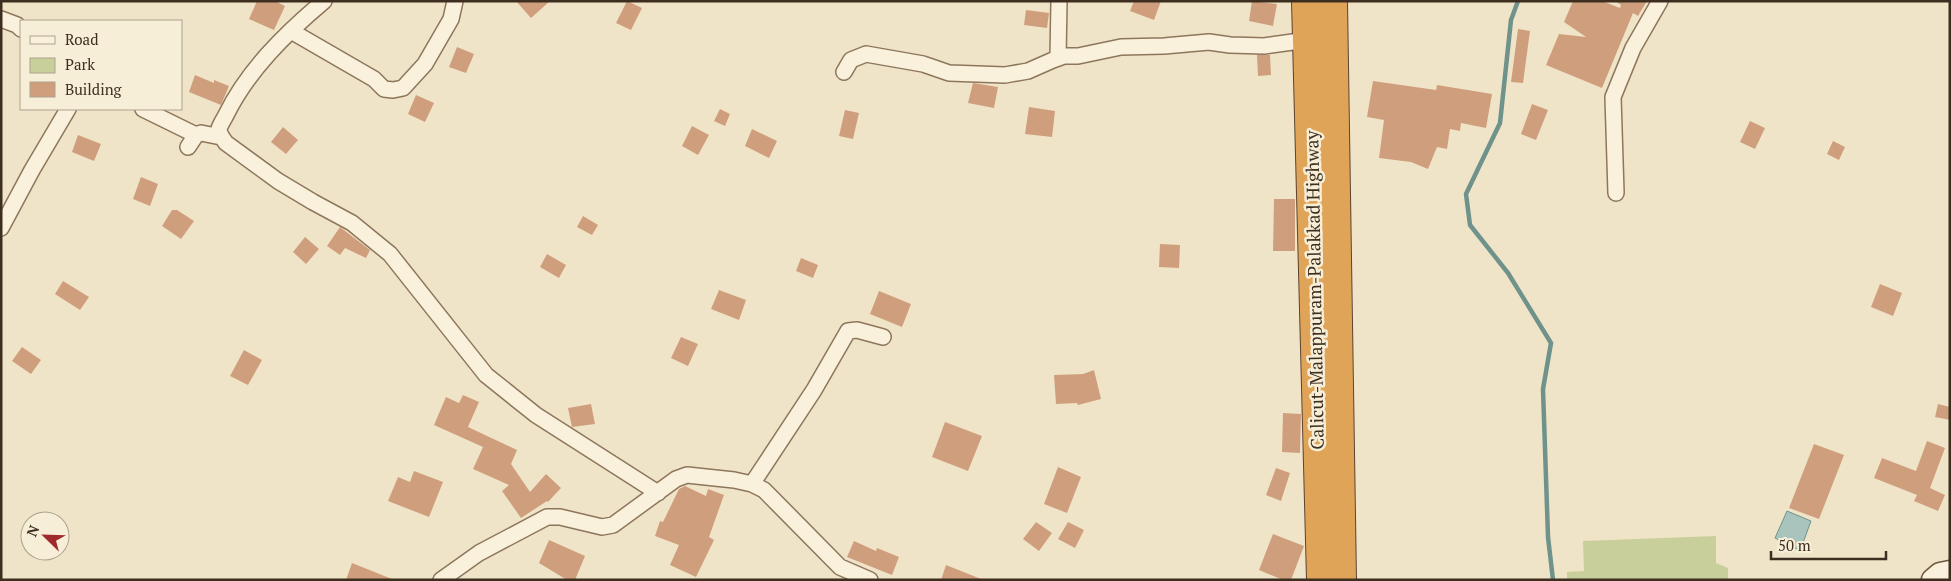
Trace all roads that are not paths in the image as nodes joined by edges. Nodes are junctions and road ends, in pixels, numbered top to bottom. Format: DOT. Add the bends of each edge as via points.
graph roads {
  1 [pos="324,1"];
  2 [pos="455,1"];
  3 [pos="1060,1"];
  4 [pos="1306,1"];
  5 [pos="1333,1"];
  6 [pos="1660,1"];
  7 [pos="1,19"];
  8 [pos="20,28"];
  9 [pos="291,31"];
  10 [pos="1307,40"];
  11 [pos="1058,58"];
  12 [pos="844,72"];
  13 [pos="67,110"];
  14 [pos="145,110"];
  15 [pos="221,137"];
  16 [pos="1616,194"];
  17 [pos="1,228"];
  18 [pos="883,337"];
  19 [pos="752,484"];
  20 [pos="658,493"];
  21 [pos="1950,572"];
  22 [pos="441,580"];
  23 [pos="870,580"];
  24 [pos="1321,580"];
  25 [pos="1342,580"];
  26 [pos="1933,580"];
  1 -- 9 [label="street"];
  2 -- 9 [label="street" via="451,19 425,64 403,88 393,90 384,89 374,79"];
  3 -- 11 [label="street"];
  4 -- 10 [label="highway, Calicut-Malappuram-Palakkad Highway"];
  5 -- 25 [label="highway, Calicut-Malappuram-Palakkad Highway"];
  6 -- 16 [label="street" via="1633,48 1613,97"];
  7 -- 8 [label="street"];
  9 -- 15 [label="street" via="263,59 233,100 219,129"];
  10 -- 11 [label="street" via="1264,46 1210,42 1121,47"];
  10 -- 24 [label="highway, Calicut-Malappuram-Palakkad Highway"];
  11 -- 12 [label="street" via="1028,71 1005,75 949,73 923,64 866,54 850,60"];
  13 -- 17 [label="street"];
  14 -- 15 [label="street" via="192,141 201,133"];
  15 -- 20 [label="street" via="278,181 352,223 390,254 486,375 536,415"];
  18 -- 19 [label="street" via="857,330 848,331 814,390"];
  19 -- 20 [label="street" via="687,475"];
  19 -- 23 [label="street" via="764,490 840,568"];
  20 -- 22 [label="street" via="613,525 602,527 547,517 479,553"];
  21 -- 26 [label="street"];
}
